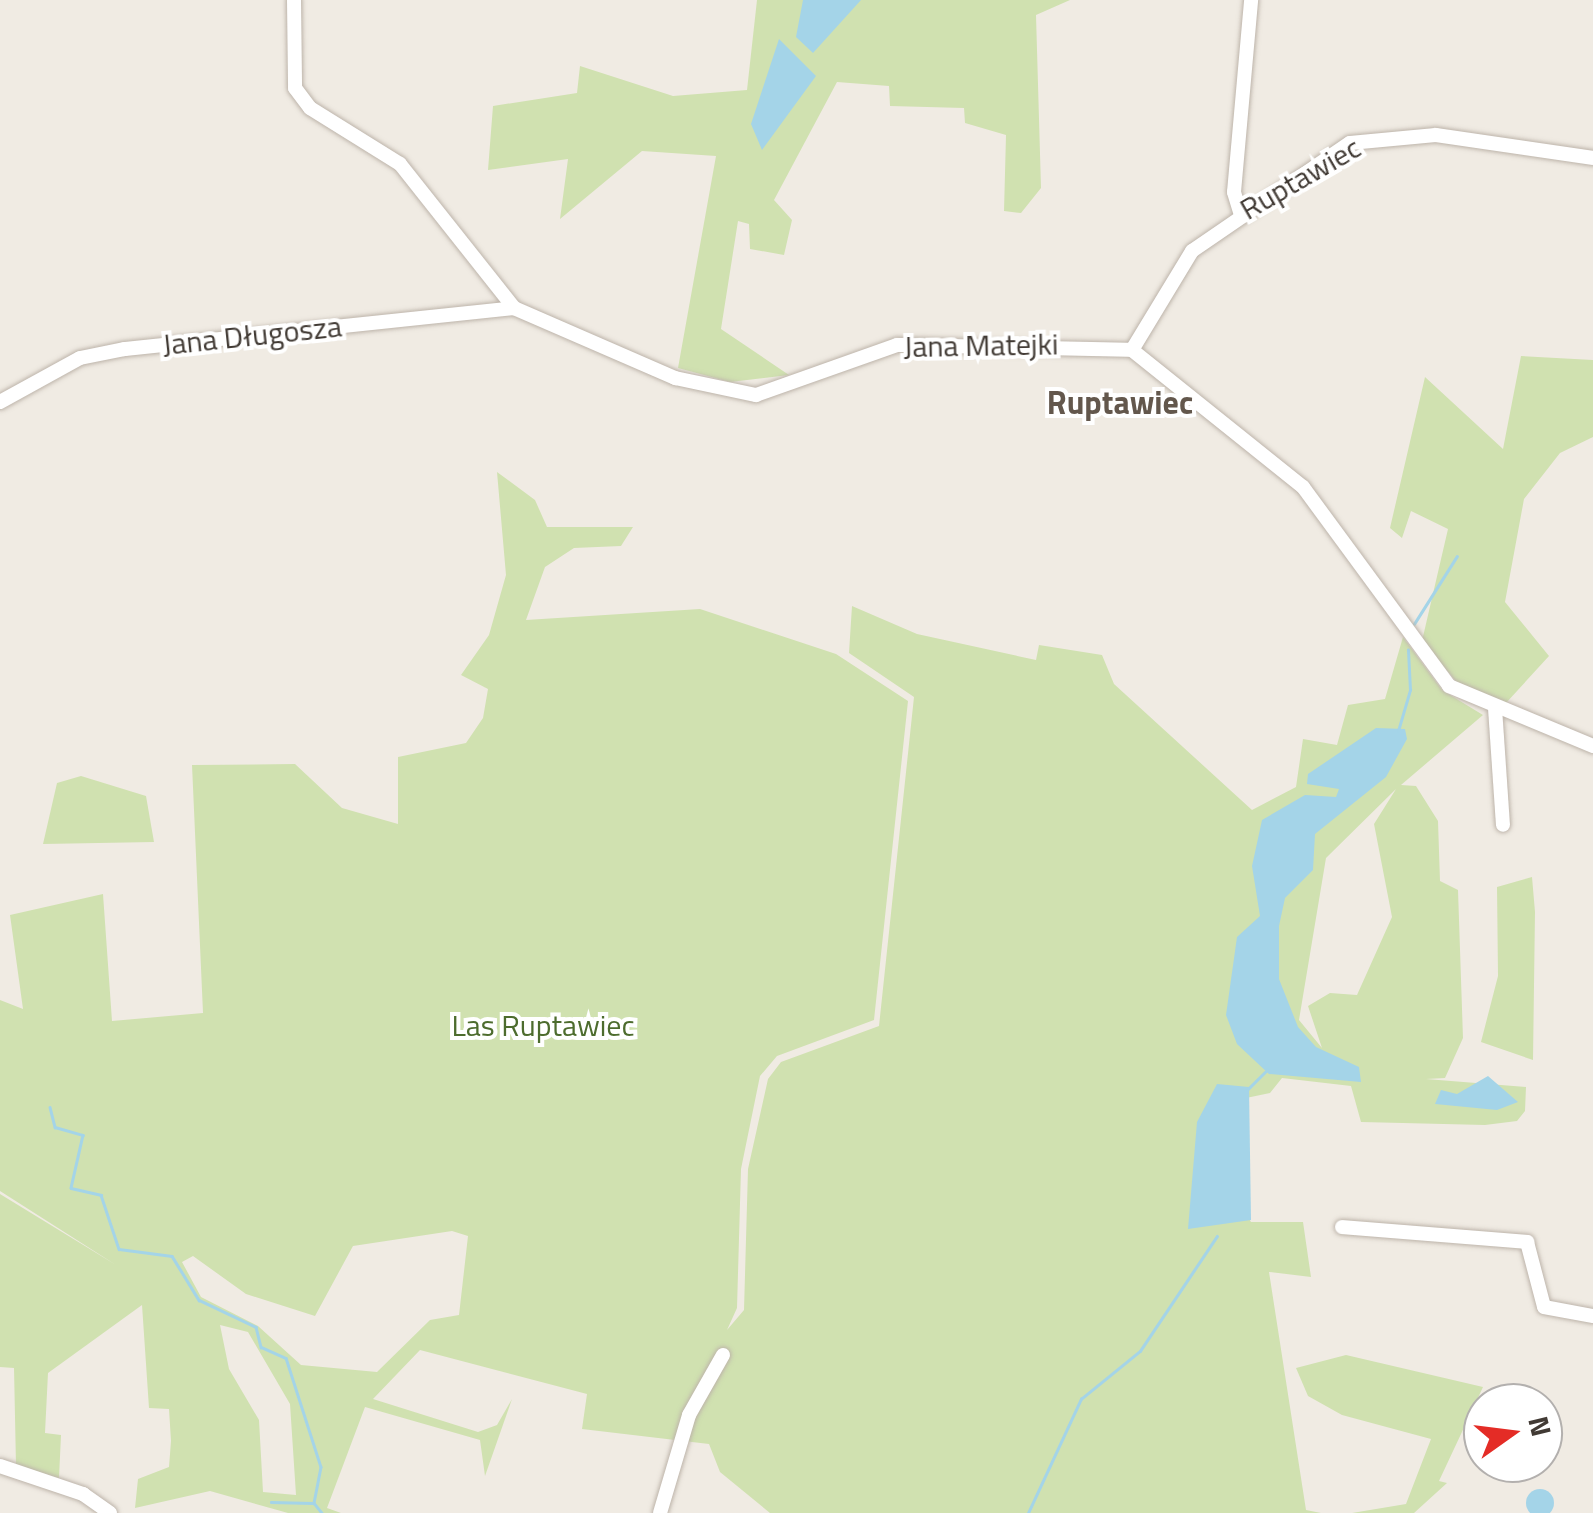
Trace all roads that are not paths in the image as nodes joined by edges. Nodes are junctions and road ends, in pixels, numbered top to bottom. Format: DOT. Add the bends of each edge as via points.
graph roads {
  1 [pos="294,0"];
  2 [pos="1251,0"];
  3 [pos="1593,158"];
  4 [pos="1240,212"];
  5 [pos="514,308"];
  6 [pos="1132,350"];
  7 [pos="0,402"];
  8 [pos="1496,708"];
  9 [pos="1593,746"];
  10 [pos="1504,825"];
  11 [pos="1342,1226"];
  12 [pos="1593,1316"];
  13 [pos="723,1355"];
  14 [pos="0,1466"];
  15 [pos="110,1513"];
  16 [pos="660,1513"];
  1 -- 5 [label="street, Jana Matejki" via="295,88 310,108 400,164"];
  2 -- 4 [label="street" via="1234,192"];
  3 -- 4 [label="street, Ruptawiec" via="1386,134 1350,143"];
  4 -- 6 [label="street, Ruptawiec" via="1192,252"];
  5 -- 6 [label="street, Jana Matejki" via="676,378 756,395 897,344"];
  5 -- 7 [label="street, Jana Długosza" via="125,349 80,358"];
  6 -- 8 [label="street" via="1282,465 1330,516 1442,680"];
  8 -- 9 [label="street"];
  8 -- 10 [label="street"];
  11 -- 12 [label="street" via="1527,1242 1544,1307"];
  13 -- 16 [label="street" via="689,1415"];
  14 -- 15 [label="street" via="83,1494"];
}
